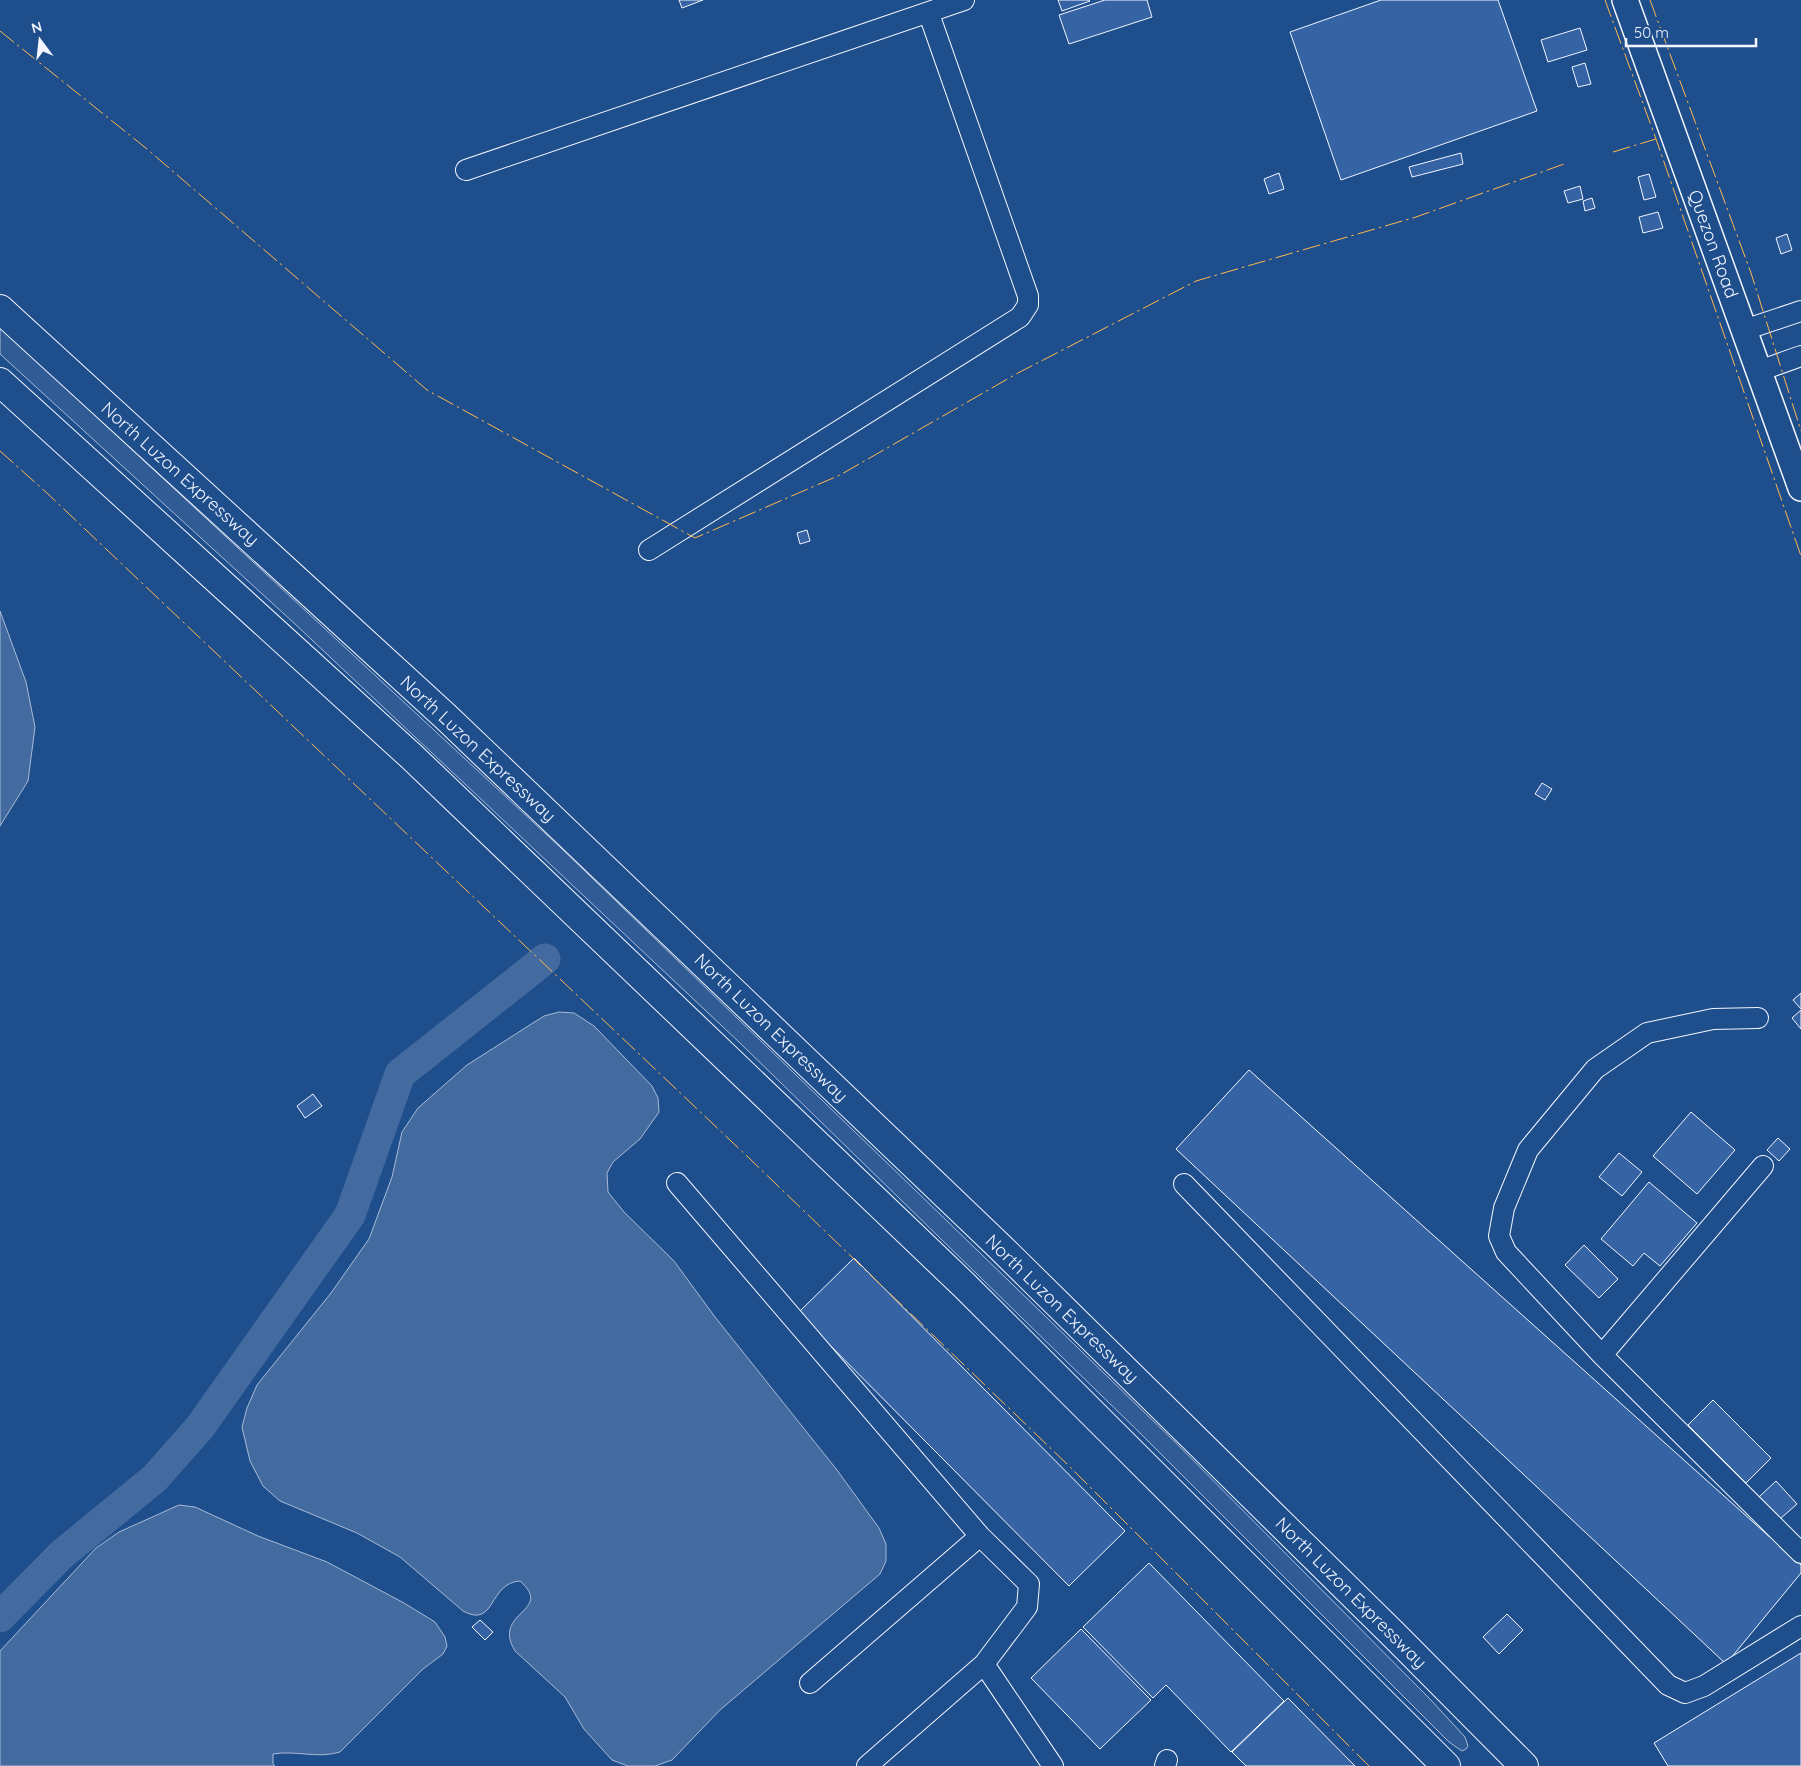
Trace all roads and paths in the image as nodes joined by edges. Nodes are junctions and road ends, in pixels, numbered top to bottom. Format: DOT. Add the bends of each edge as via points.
graph roads {
  1 [pos="964,0"];
  2 [pos="1625,0"];
  3 [pos="929,14"];
  4 [pos="466,170"];
  5 [pos="0,309"];
  6 [pos="1801,312"];
  7 [pos="1744,330"];
  8 [pos="1801,356"];
  9 [pos="1759,371"];
  10 [pos="0,382"];
  11 [pos="1801,488"];
  12 [pos="649,550"];
  13 [pos="1758,1018"];
  14 [pos="1763,1166"];
  15 [pos="677,1183"];
  16 [pos="1184,1184"];
  17 [pos="1602,1355"];
  18 [pos="980,1536"];
  19 [pos="1801,1553"];
  20 [pos="1801,1626"];
  21 [pos="984,1664"];
  22 [pos="810,1683"];
  23 [pos="1366,1684"];
  24 [pos="867,1766"];
  25 [pos="1053,1766"];
  26 [pos="1428,1766"];
  27 [pos="1446,1766"];
  28 [pos="1524,1766"];
  1 -- 3 [label="lane"];
  2 -- 7 [label="main road, Quezon Road"];
  3 -- 4 [label="lane"];
  3 -- 12 [label="lane" via="1028,296 1028,305 1020,317"];
  5 -- 28 [label="highway, North Luzon Expressway" via="446,717 998,1246"];
  6 -- 7 [label="lane"];
  7 -- 9 [label="main road, Quezon Road"];
  8 -- 9 [label="lane"];
  9 -- 11 [label="main road, Quezon Road"];
  10 -- 23 [label="highway" via="410,755 965,1286"];
  13 -- 17 [label="lane" via="1713,1019 1647,1032 1595,1069 1528,1150 1504,1208 1499,1236 1506,1252"];
  14 -- 17 [label="lane"];
  15 -- 18 [label="lane"];
  16 -- 20 [label="lane" via="1668,1685 1685,1693 1704,1686"];
  17 -- 19 [label="lane"];
  18 -- 21 [label="lane" via="1029,1584 1027,1607"];
  18 -- 22 [label="lane"];
  21 -- 24 [label="lane"];
  21 -- 25 [label="lane"];
  23 -- 26 [label="highway" via="1399,1735"];
  23 -- 27 [label="highway"];
}
